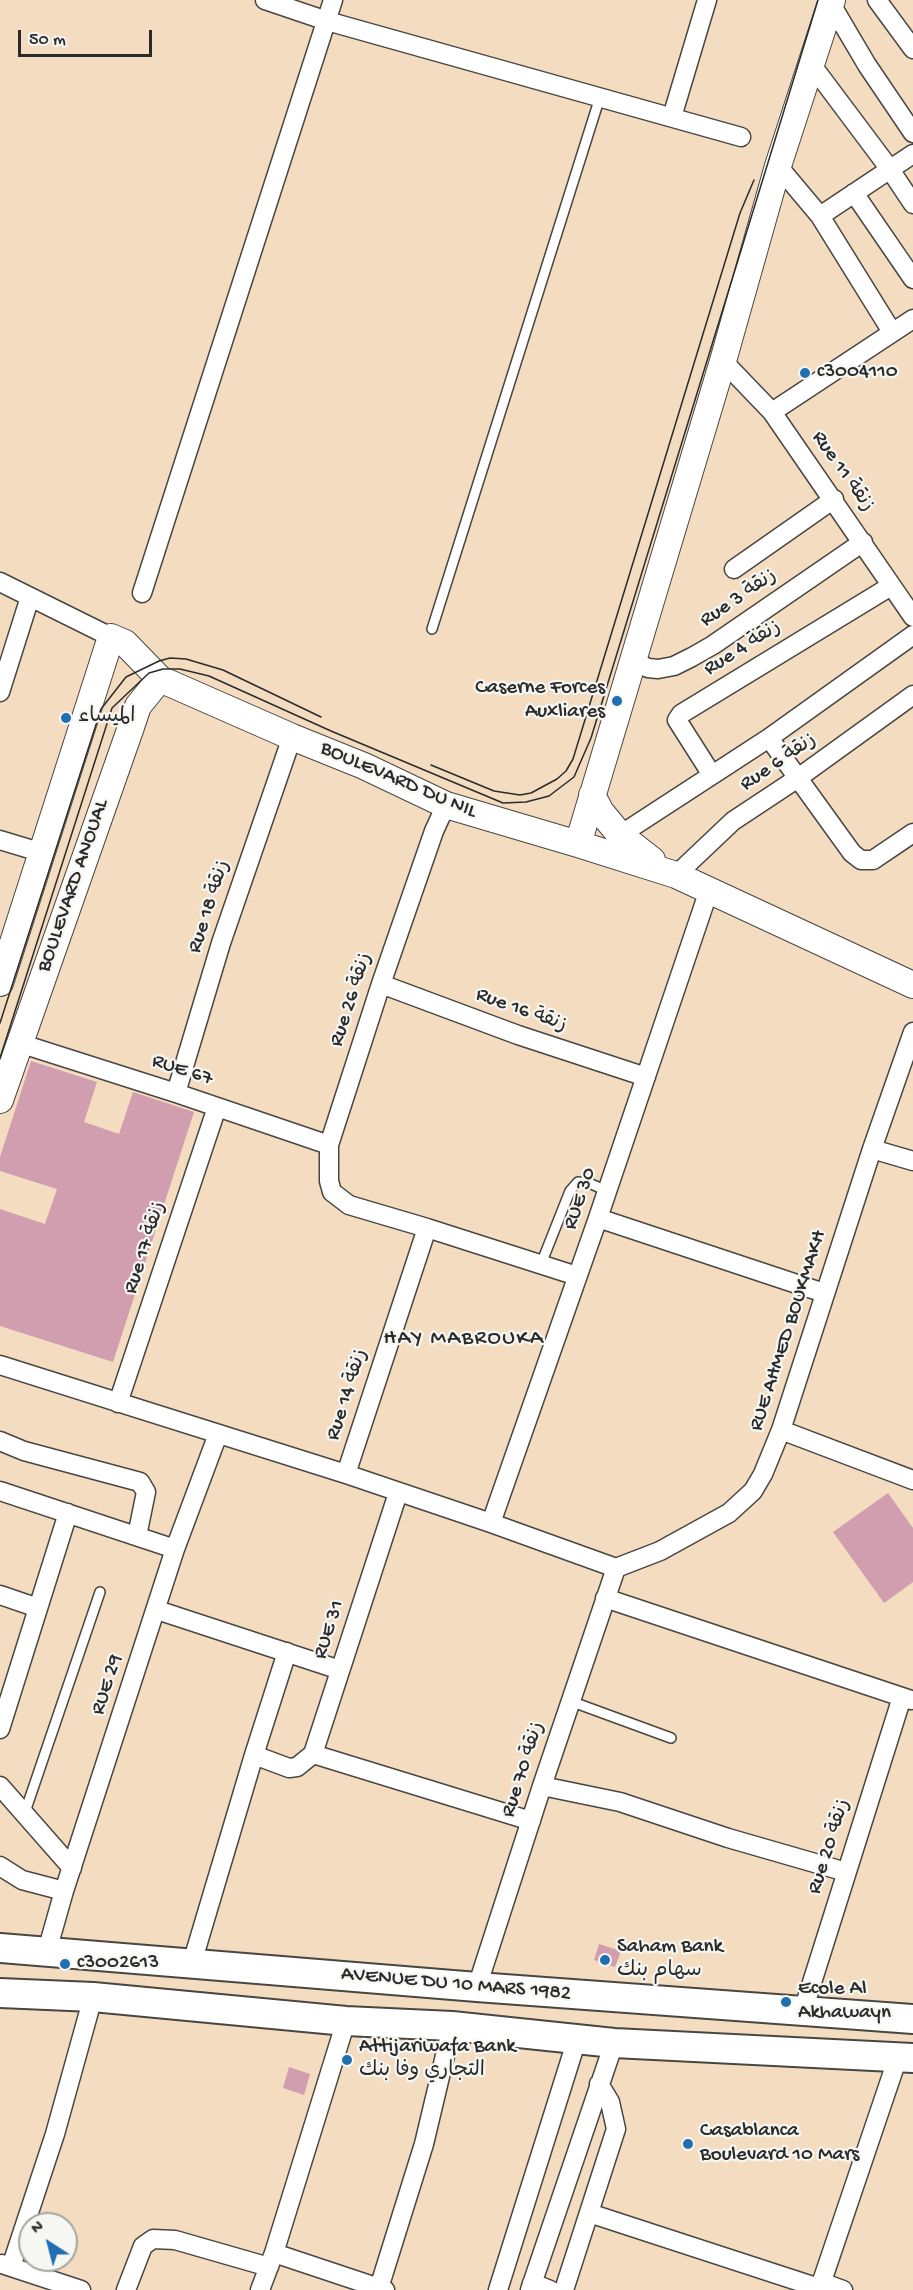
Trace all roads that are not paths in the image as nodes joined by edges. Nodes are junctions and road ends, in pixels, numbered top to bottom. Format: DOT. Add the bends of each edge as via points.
graph roads {
  1 [pos="265,0"];
  2 [pos="333,0"];
  3 [pos="707,0"];
  4 [pos="877,0"];
  5 [pos="832,2"];
  6 [pos="327,21"];
  7 [pos="913,49"];
  8 [pos="811,64"];
  9 [pos="600,97"];
  10 [pos="906,105"];
  11 [pos="672,117"];
  12 [pos="913,133"];
  13 [pos="741,137"];
  14 [pos="913,154"];
  15 [pos="778,165"];
  16 [pos="889,168"];
  17 [pos="854,193"];
  18 [pos="913,204"];
  19 [pos="820,216"];
  20 [pos="913,279"];
  21 [pos="913,319"];
  22 [pos="892,332"];
  23 [pos="723,361"];
  24 [pos="772,412"];
  25 [pos="834,499"];
  26 [pos="864,542"];
  27 [pos="734,569"];
  28 [pos="0,582"];
  29 [pos="891,586"];
  30 [pos="142,593"];
  31 [pos="30,597"];
  32 [pos="913,616"];
  33 [pos="432,629"];
  34 [pos="913,635"];
  35 [pos="111,637"];
  36 [pos="632,660"];
  37 [pos="160,679"];
  38 [pos="0,692"];
  39 [pos="913,695"];
  40 [pos="292,737"];
  41 [pos="769,738"];
  42 [pos="712,775"];
  43 [pos="798,778"];
  44 [pos="592,795"];
  45 [pos="446,806"];
  46 [pos="913,833"];
  47 [pos="620,835"];
  48 [pos="0,840"];
  49 [pos="578,844"];
  50 [pos="43,853"];
  51 [pos="676,875"];
  52 [pos="709,890"];
  53 [pos="0,983"];
  54 [pos="381,984"];
  55 [pos="913,985"];
  56 [pos="913,1032"];
  57 [pos="19,1043"];
  58 [pos="646,1077"];
  59 [pos="176,1093"];
  60 [pos="0,1100"];
  61 [pos="217,1107"];
  62 [pos="329,1145"];
  63 [pos="872,1149"];
  64 [pos="913,1161"];
  65 [pos="607,1191"];
  66 [pos="598,1218"];
  67 [pos="427,1228"];
  68 [pos="541,1264"];
  69 [pos="578,1276"];
  70 [pos="824,1293"];
  71 [pos="0,1365"];
  72 [pos="118,1403"];
  73 [pos="781,1430"];
  74 [pos="218,1434"];
  75 [pos="0,1441"];
  76 [pos="346,1474"];
  77 [pos="913,1480"];
  78 [pos="0,1491"];
  79 [pos="398,1493"];
  80 [pos="68,1513"];
  81 [pos="491,1523"];
  82 [pos="137,1536"];
  83 [pos="175,1549"];
  84 [pos="616,1568"];
  85 [pos="100,1592"];
  86 [pos="0,1595"];
  87 [pos="605,1598"];
  88 [pos="38,1608"];
  89 [pos="157,1610"];
  90 [pos="287,1653"];
  91 [pos="340,1670"];
  92 [pos="907,1699"];
  93 [pos="570,1701"];
  94 [pos="0,1729"];
  95 [pos="671,1738"];
  96 [pos="313,1754"];
  97 [pos="254,1755"];
  98 [pos="542,1785"];
  99 [pos="0,1786"];
  100 [pos="24,1815"];
  101 [pos="531,1821"];
  102 [pos="0,1866"];
  103 [pos="72,1869"];
  104 [pos="846,1872"];
  105 [pos="64,1891"];
  106 [pos="0,1948"];
  107 [pos="47,1951"];
  108 [pos="192,1963"];
  109 [pos="477,1987"];
  110 [pos="0,1992"];
  111 [pos="93,1997"];
  112 [pos="803,2012"];
  113 [pos="913,2019"];
  114 [pos="346,2021"];
  115 [pos="452,2026"];
  116 [pos="577,2039"];
  117 [pos="614,2043"];
  118 [pos="906,2057"];
  119 [pos="599,2084"];
  120 [pos="555,2217"];
  121 [pos="587,2221"];
  122 [pos="271,2260"];
  123 [pos="6,2265"];
  124 [pos="531,2287"];
  125 [pos="820,2287"];
  126 [pos="382,2289"];
  127 [pos="81,2290"];
  128 [pos="126,2290"];
  129 [pos="260,2290"];
  130 [pos="498,2290"];
  131 [pos="550,2290"];
  132 [pos="564,2290"];
  133 [pos="843,2290"];
  1 -- 6 [label="street"];
  2 -- 6 [label="street"];
  3 -- 11 [label="street"];
  4 -- 7 [label="street"];
  5 -- 8 [label="street"];
  5 -- 10 [label="street" via="867,64"];
  6 -- 9 [label="street"];
  6 -- 30 [label="street"];
  8 -- 15 [label="street"];
  8 -- 16 [label="street"];
  9 -- 11 [label="street"];
  9 -- 33 [label="lane"];
  10 -- 12 [label="street"];
  11 -- 13 [label="street"];
  14 -- 16 [label="street"];
  15 -- 19 [label="street"];
  15 -- 23 [label="street"];
  16 -- 17 [label="street"];
  16 -- 18 [label="street"];
  17 -- 19 [label="street"];
  17 -- 20 [label="street"];
  19 -- 22 [label="street"];
  21 -- 22 [label="street"];
  22 -- 24 [label="street"];
  23 -- 24 [label="street, Rue 11 زنقة"];
  23 -- 36 [label="street"];
  24 -- 25 [label="street, Rue 11 زنقة"];
  25 -- 26 [label="street, Rue 11 زنقة"];
  25 -- 27 [label="street"];
  26 -- 29 [label="street, Rue 11 زنقة"];
  26 -- 36 [label="street, Rue 3 زنقة" via="713,645 674,666 648,668"];
  28 -- 31 [label="street, BOULEVARD DU NIL"];
  29 -- 32 [label="street, Rue 11 زنقة"];
  29 -- 42 [label="street, Rue 4 زنقة" via="681,714 677,720"];
  31 -- 35 [label="street, BOULEVARD DU NIL"];
  31 -- 38 [label="street"];
  34 -- 41 [label="street"];
  35 -- 37 [label="street, BOULEVARD DU NIL" via="125,643"];
  35 -- 50 [label="street, BOULEVARD ANOUAL"];
  36 -- 44 [label="street"];
  37 -- 40 [label="street, BOULEVARD DU NIL"];
  37 -- 57 [label="street, BOULEVARD ANOUAL" via="138,706"];
  39 -- 43 [label="street, Rue 6 زنقة"];
  40 -- 45 [label="street, BOULEVARD DU NIL"];
  40 -- 59 [label="street, Rue 18 زنقة" via="221,943"];
  41 -- 42 [label="street"];
  41 -- 43 [label="street"];
  42 -- 47 [label="street"];
  43 -- 46 [label="street" via="861,860 873,860"];
  43 -- 51 [label="street, Rue 6 زنقة" via="733,821"];
  44 -- 47 [label="street"];
  44 -- 49 [label="street"];
  45 -- 49 [label="street, BOULEVARD DU NIL"];
  45 -- 54 [label="street, Rue 26 زنقة"];
  47 -- 51 [label="street"];
  48 -- 50 [label="street"];
  49 -- 51 [label="street, BOULEVARD DU NIL"];
  50 -- 53 [label="street, BOULEVARD ANOUAL"];
  51 -- 52 [label="street, BOULEVARD DU NIL"];
  52 -- 55 [label="street, BOULEVARD DU NIL"];
  52 -- 58 [label="street, RUE 30"];
  54 -- 58 [label="street, Rue 16 زنقة"];
  54 -- 62 [label="street, Rue 26 زنقة"];
  56 -- 63 [label="street, RUE AHMED BOUKMAKH"];
  57 -- 59 [label="street, RUE 67"];
  57 -- 60 [label="street, BOULEVARD ANOUAL"];
  58 -- 65 [label="street, RUE 30"];
  59 -- 61 [label="street, RUE 67"];
  61 -- 62 [label="street, RUE 67"];
  61 -- 72 [label="street, Rue 17 زنقة"];
  62 -- 67 [label="street, Rue 26 زنقة" via="332,1191 349,1205"];
  63 -- 64 [label="street"];
  63 -- 70 [label="street, RUE AHMED BOUKMAKH"];
  65 -- 66 [label="street, RUE 30"];
  65 -- 68 [label="lane" via="578,1182 570,1191"];
  66 -- 69 [label="street, RUE 30"];
  66 -- 70 [label="street"];
  67 -- 68 [label="street"];
  67 -- 76 [label="street, Rue 14 زنقة"];
  68 -- 69 [label="street"];
  69 -- 81 [label="street, RUE 30"];
  70 -- 73 [label="street, RUE AHMED BOUKMAKH"];
  71 -- 72 [label="street"];
  72 -- 74 [label="street"];
  73 -- 77 [label="street"];
  73 -- 84 [label="street, RUE AHMED BOUKMAKH" via="763,1474 741,1504 660,1551"];
  74 -- 76 [label="street"];
  74 -- 83 [label="street, RUE 29"];
  75 -- 82 [label="street" via="140,1482 146,1492"];
  76 -- 79 [label="street"];
  78 -- 80 [label="street"];
  79 -- 81 [label="street"];
  79 -- 91 [label="street, RUE 31"];
  80 -- 82 [label="street"];
  80 -- 88 [label="street"];
  81 -- 84 [label="street"];
  82 -- 83 [label="street"];
  83 -- 89 [label="street, RUE 29"];
  84 -- 87 [label="street, Rue 70 زنقة"];
  85 -- 100 [label="lane"];
  86 -- 88 [label="street"];
  87 -- 92 [label="street"];
  87 -- 93 [label="street, Rue 70 زنقة"];
  88 -- 94 [label="street"];
  89 -- 90 [label="street"];
  89 -- 103 [label="street, RUE 29"];
  90 -- 91 [label="street"];
  90 -- 97 [label="street"];
  91 -- 96 [label="street, RUE 31"];
  92 -- 104 [label="street, Rue 20 زنقة"];
  93 -- 95 [label="lane"];
  93 -- 98 [label="street, Rue 70 زنقة"];
  96 -- 97 [label="street" via="297,1767 289,1768"];
  96 -- 101 [label="street"];
  97 -- 108 [label="street"];
  98 -- 101 [label="street, Rue 70 زنقة"];
  98 -- 104 [label="street" via="620,1802"];
  99 -- 100 [label="street"];
  100 -- 103 [label="street"];
  101 -- 109 [label="street, Rue 70 زنقة"];
  102 -- 105 [label="street" via="22,1880"];
  103 -- 105 [label="street, RUE 29"];
  104 -- 112 [label="street, Rue 20 زنقة"];
  105 -- 107 [label="street, RUE 29"];
  106 -- 107 [label="main road, AVENUE DU 10 MARS 1982"];
  107 -- 108 [label="main road, AVENUE DU 10 MARS 1982"];
  108 -- 109 [label="main road, AVENUE DU 10 MARS 1982"];
  109 -- 112 [label="main road, AVENUE DU 10 MARS 1982"];
  110 -- 111 [label="main road, AVENUE DU 10 MARS 1982"];
  111 -- 114 [label="main road, AVENUE DU 10 MARS 1982"];
  111 -- 123 [label="street" via="55,2134"];
  112 -- 113 [label="main road, AVENUE DU 10 MARS 1982"];
  114 -- 115 [label="main road, AVENUE DU 10 MARS 1982"];
  114 -- 122 [label="street"];
  115 -- 116 [label="main road, AVENUE DU 10 MARS 1982"];
  115 -- 126 [label="street" via="424,2144"];
  116 -- 117 [label="main road, AVENUE DU 10 MARS 1982"];
  116 -- 130 [label="street"];
  117 -- 118 [label="main road, AVENUE DU 10 MARS 1982"];
  117 -- 119 [label="street"];
  118 -- 125 [label="street"];
  119 -- 120 [label="street"];
  119 -- 121 [label="street" via="610,2102 616,2129"];
  120 -- 121 [label="street"];
  120 -- 124 [label="street"];
  121 -- 125 [label="street"];
  121 -- 132 [label="street"];
  122 -- 126 [label="street"];
  122 -- 128 [label="street" via="153,2239 143,2246"];
  122 -- 129 [label="street"];
  123 -- 127 [label="street"];
  124 -- 131 [label="street"];
  125 -- 133 [label="street"];
}
